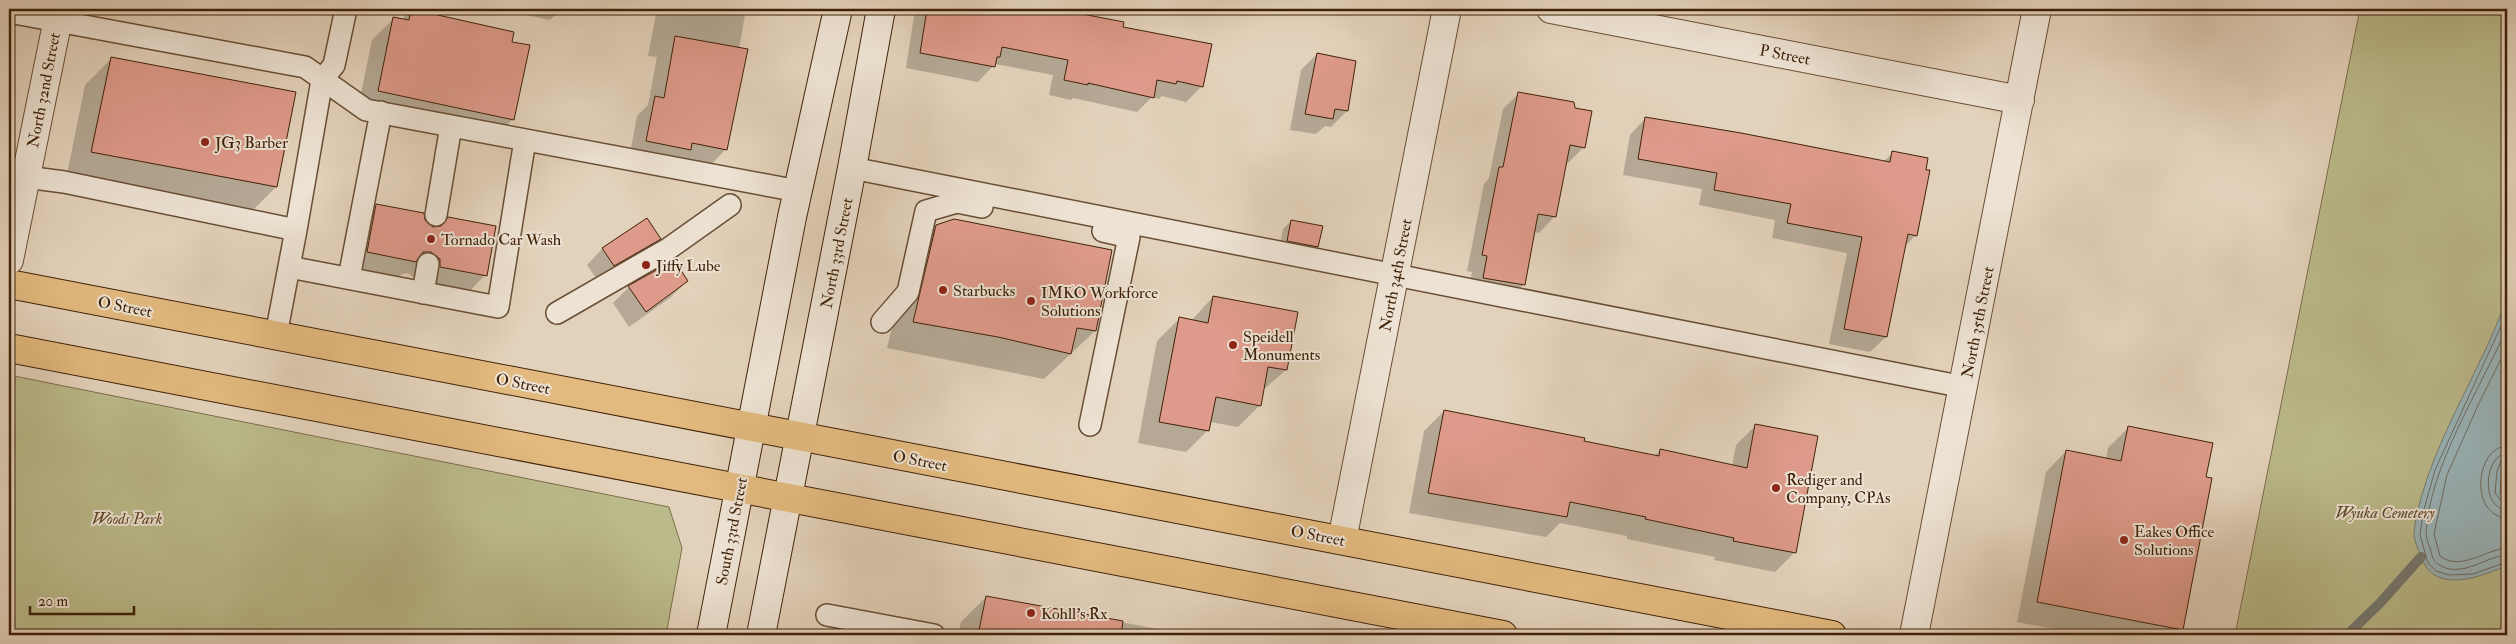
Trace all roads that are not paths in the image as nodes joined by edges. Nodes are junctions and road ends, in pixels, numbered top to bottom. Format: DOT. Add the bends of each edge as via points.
graph roads {
  1 [pos="346,9"];
  2 [pos="838,9"];
  3 [pos="881,9"];
  4 [pos="1447,9"];
  5 [pos="1551,9"];
  6 [pos="2037,9"];
  7 [pos="9,12"];
  8 [pos="59,15"];
  9 [pos="322,80"];
  10 [pos="2020,100"];
  11 [pos="380,112"];
  12 [pos="451,126"];
  13 [pos="525,140"];
  14 [pos="852,168"];
  15 [pos="26,177"];
  16 [pos="798,191"];
  17 [pos="730,206"];
  18 [pos="436,215"];
  19 [pos="296,230"];
  20 [pos="9,260"];
  21 [pos="428,264"];
  22 [pos="288,266"];
  23 [pos="1396,275"];
  24 [pos="349,278"];
  25 [pos="9,284"];
  26 [pos="423,293"];
  27 [pos="557,314"];
  28 [pos="882,322"];
  29 [pos="276,335"];
  30 [pos="9,348"];
  31 [pos="1964,387"];
  32 [pos="1090,425"];
  33 [pos="751,426"];
  34 [pos="799,436"];
  35 [pos="740,488"];
  36 [pos="788,497"];
  37 [pos="1342,540"];
  38 [pos="827,615"];
  39 [pos="711,635"];
  40 [pos="761,635"];
  41 [pos="934,635"];
  42 [pos="1503,635"];
  43 [pos="1832,635"];
  44 [pos="1914,635"];
  1 -- 9 [label="lane" via="334,65"];
  2 -- 16 [label="street"];
  3 -- 14 [label="street, North 33rd Street"];
  4 -- 23 [label="street, North 34th Street"];
  5 -- 10 [label="street, P Street"];
  6 -- 10 [label="street, North 35th Street"];
  7 -- 8 [label="lane"];
  8 -- 9 [label="lane" via="305,67"];
  8 -- 15 [label="street, North 32nd Street"];
  9 -- 11 [label="lane" via="366,110"];
  9 -- 19 [label="lane"];
  10 -- 31 [label="street, North 35th Street"];
  11 -- 12 [label="lane"];
  11 -- 24 [label="lane"];
  12 -- 13 [label="lane"];
  12 -- 18 [label="lane"];
  13 -- 16 [label="lane"];
  13 -- 26 [label="lane" via="498,307"];
  14 -- 23 [label="lane"];
  14 -- 34 [label="street, North 33rd Street"];
  15 -- 19 [label="lane"];
  15 -- 20 [label="street, North 32nd Street"];
  16 -- 33 [label="street"];
  17 -- 27 [label="lane" via="668,249"];
  19 -- 22 [label="lane"];
  21 -- 26 [label="lane"];
  22 -- 24 [label="lane"];
  22 -- 29 [label="lane"];
  23 -- 31 [label="lane"];
  23 -- 37 [label="street, North 34th Street"];
  24 -- 26 [label="lane"];
  25 -- 29 [label="main road, O Street"];
  28 -- 32 [label="lane" via="908,292 926,211 957,202 1129,237"];
  29 -- 33 [label="main road, O Street"];
  30 -- 35 [label="main road"];
  31 -- 44 [label="street, North 35th Street"];
  33 -- 34 [label="main road, O Street"];
  33 -- 35 [label="street, South 33rd Street"];
  34 -- 36 [label="street, North 33rd Street"];
  34 -- 37 [label="main road, O Street"];
  35 -- 36 [label="main road"];
  35 -- 39 [label="street, South 33rd Street"];
  36 -- 40 [label="street"];
  36 -- 42 [label="main road"];
  37 -- 43 [label="main road, O Street"];
  38 -- 41 [label="lane"];
}
